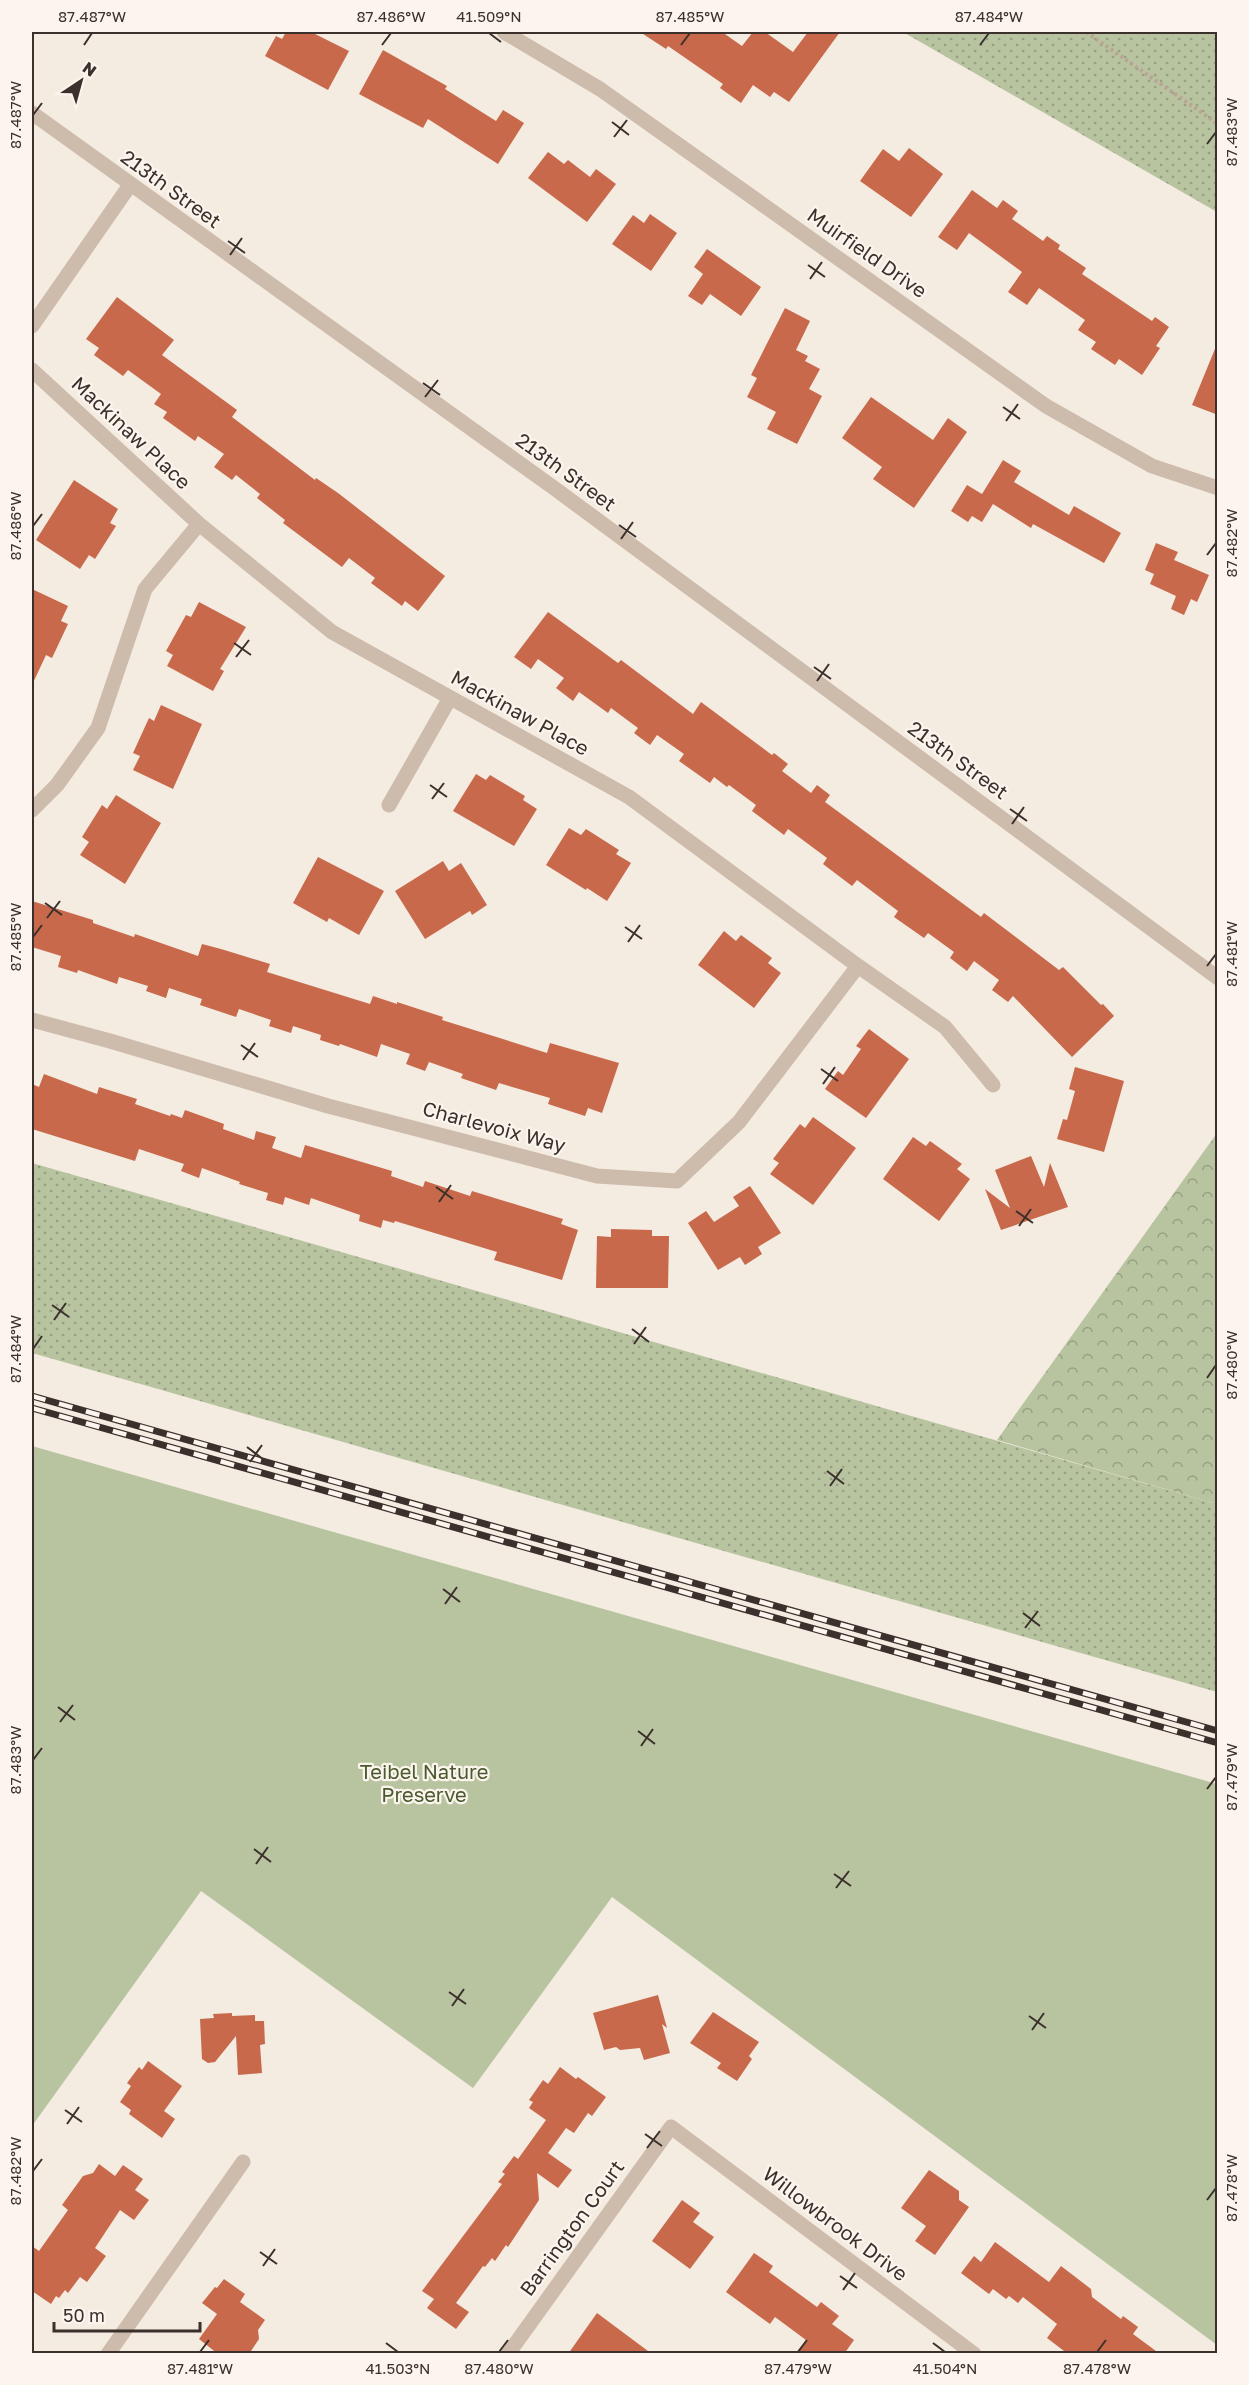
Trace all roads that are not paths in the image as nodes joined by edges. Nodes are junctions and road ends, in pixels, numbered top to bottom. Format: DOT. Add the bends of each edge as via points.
graph roads {
  1 [pos="504,32"];
  2 [pos="32,113"];
  3 [pos="130,185"];
  4 [pos="32,326"];
  5 [pos="32,370"];
  6 [pos="1218,488"];
  7 [pos="199,524"];
  8 [pos="450,698"];
  9 [pos="390,805"];
  10 [pos="32,810"];
  11 [pos="858,966"];
  12 [pos="1218,978"];
  13 [pos="32,1020"];
  14 [pos="993,1085"];
  15 [pos="671,2127"];
  16 [pos="243,2162"];
  17 [pos="108,2354"];
  18 [pos="508,2354"];
  19 [pos="974,2354"];
  1 -- 6 [label="street, Muirfield Drive" via="600,89 1046,406 1152,466"];
  2 -- 3 [label="street, 213th Street"];
  3 -- 4 [label="street"];
  3 -- 12 [label="street, 213th Street" via="554,488"];
  5 -- 7 [label="street, Mackinaw Place"];
  7 -- 8 [label="street, Mackinaw Place" via="332,632"];
  7 -- 10 [label="street" via="145,589 98,728 57,785"];
  8 -- 9 [label="street"];
  8 -- 11 [label="street, Mackinaw Place" via="629,797"];
  11 -- 13 [label="street, Charlevoix Way" via="739,1122 677,1181 597,1176 328,1106"];
  11 -- 14 [label="street, Mackinaw Place" via="945,1028"];
  15 -- 18 [label="street, Barrington Court"];
  15 -- 19 [label="street, Willowbrook Drive"];
  16 -- 17 [label="street"];
}
